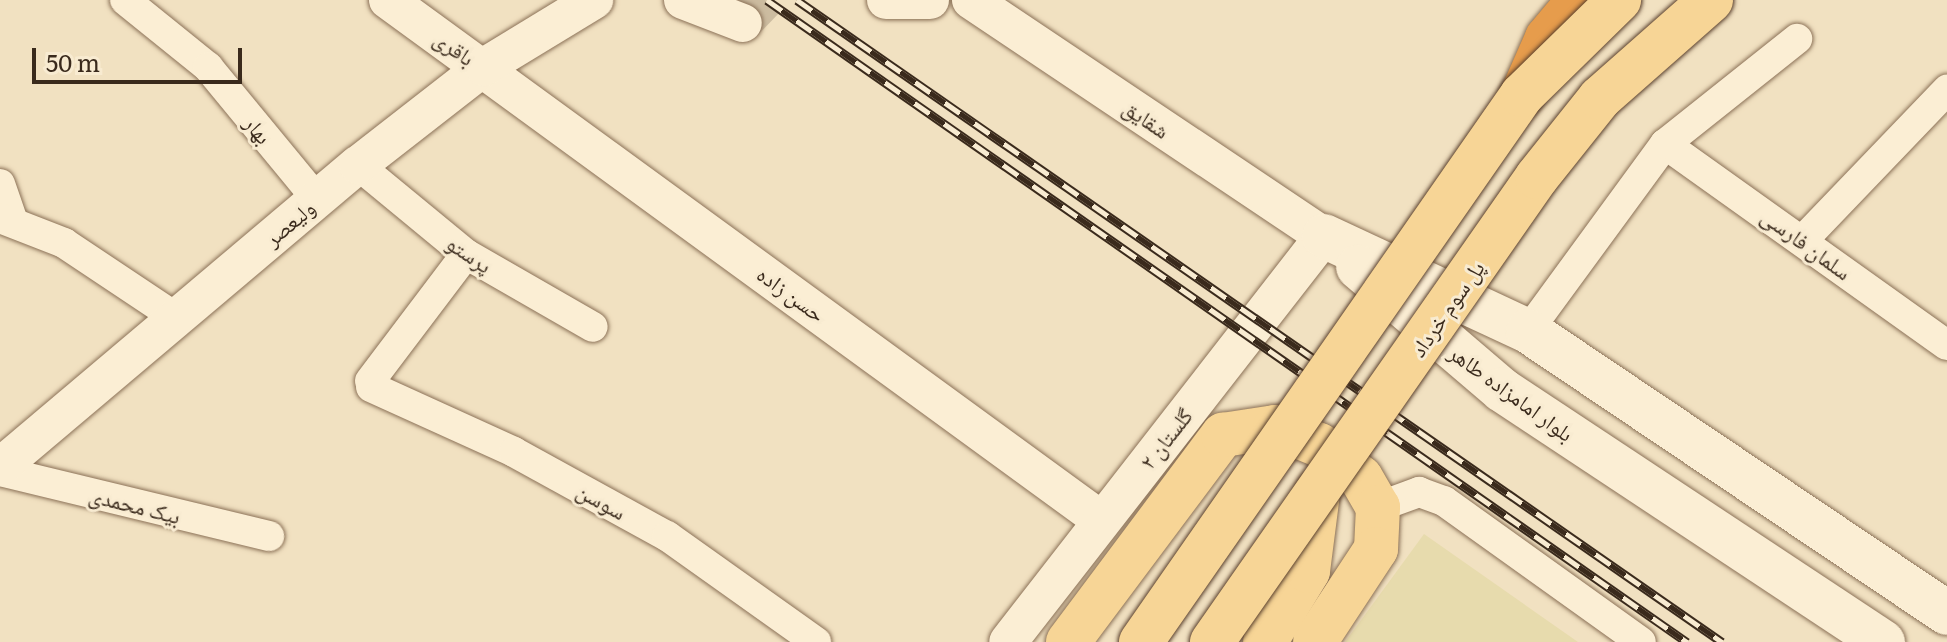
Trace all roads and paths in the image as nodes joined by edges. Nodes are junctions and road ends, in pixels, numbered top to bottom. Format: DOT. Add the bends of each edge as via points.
graph roads {
  1 [pos="125,0"];
  2 [pos="388,0"];
  3 [pos="594,0"];
  4 [pos="683,0"];
  5 [pos="886,0"];
  6 [pos="930,0"];
  7 [pos="971,0"];
  8 [pos="1579,0"];
  9 [pos="1619,0"];
  10 [pos="1711,0"];
  11 [pos="743,23"];
  12 [pos="1797,39"];
  13 [pos="484,67"];
  14 [pos="1947,90"];
  15 [pos="1522,95"];
  16 [pos="1665,144"];
  17 [pos="358,165"];
  18 [pos="0,184"];
  19 [pos="317,199"];
  20 [pos="6,218"];
  21 [pos="1324,236"];
  22 [pos="1804,239"];
  23 [pos="466,254"];
  24 [pos="175,317"];
  25 [pos="593,327"];
  26 [pos="1528,331"];
  27 [pos="1947,345"];
  28 [pos="1682,433"];
  29 [pos="0,469"];
  30 [pos="1635,477"];
  31 [pos="1318,493"];
  32 [pos="1378,507"];
  33 [pos="1101,520"];
  34 [pos="269,536"];
  35 [pos="1947,613"];
  36 [pos="816,642"];
  37 [pos="1008,642"];
  38 [pos="1068,642"];
  39 [pos="1141,642"];
  40 [pos="1212,642"];
  41 [pos="1265,642"];
  42 [pos="1315,642"];
  43 [pos="1641,642"];
  44 [pos="1883,642"];
  1 -- 19 [label="street, بهار" via="208,67"];
  2 -- 13 [label="street, باقری"];
  3 -- 13 [label="street, ولیعصر"];
  4 -- 11 [label="street"];
  5 -- 6 [label="street"];
  7 -- 21 [label="street, شقایق"];
  8 -- 15 [label="highway" via="1547,38"];
  9 -- 15 [label="main road, bridge"];
  10 -- 31 [label="main road, پل سوم خرداد, bridge" via="1600,98 1537,177"];
  12 -- 16 [label="street"];
  13 -- 17 [label="street, ولیعصر"];
  13 -- 33 [label="street, حسن زاده"];
  14 -- 22 [label="street"];
  15 -- 39 [label="main road, bridge"];
  16 -- 22 [label="street, سلمان فارسی"];
  16 -- 26 [label="street"];
  17 -- 19 [label="street, ولیعصر"];
  17 -- 23 [label="street, پرستو"];
  18 -- 20 [label="street"];
  19 -- 24 [label="street, ولیعصر"];
  20 -- 24 [label="street" via="108,270"];
  21 -- 26 [label="main road"];
  21 -- 30 [label="main road, بلوار امامزاده طاهر" via="1502,390"];
  21 -- 33 [label="street, گلستان ۲"];
  22 -- 27 [label="street, سلمان فارسی"];
  23 -- 25 [label="street, پرستو"];
  23 -- 36 [label="street, سوسن" via="371,384 514,452 667,536"];
  24 -- 29 [label="street, ولیعصر"];
  26 -- 28 [label="main road"];
  28 -- 30 [label="main road" via="1646,425 1623,436 1621,455"];
  28 -- 35 [label="main road"];
  29 -- 34 [label="street, بیک محمدی"];
  30 -- 44 [label="main road, بلوار امامزاده طاهر"];
  31 -- 40 [label="main road, پل سوم خرداد, bridge"];
  31 -- 41 [label="main road" via="1308,571"];
  32 -- 38 [label="main road" via="1361,478 1319,445 1275,427 1223,435"];
  32 -- 42 [label="main road" via="1376,549"];
  32 -- 43 [label="street" via="1419,492 1444,501"];
  33 -- 37 [label="street, گلستان ۲"];
}
